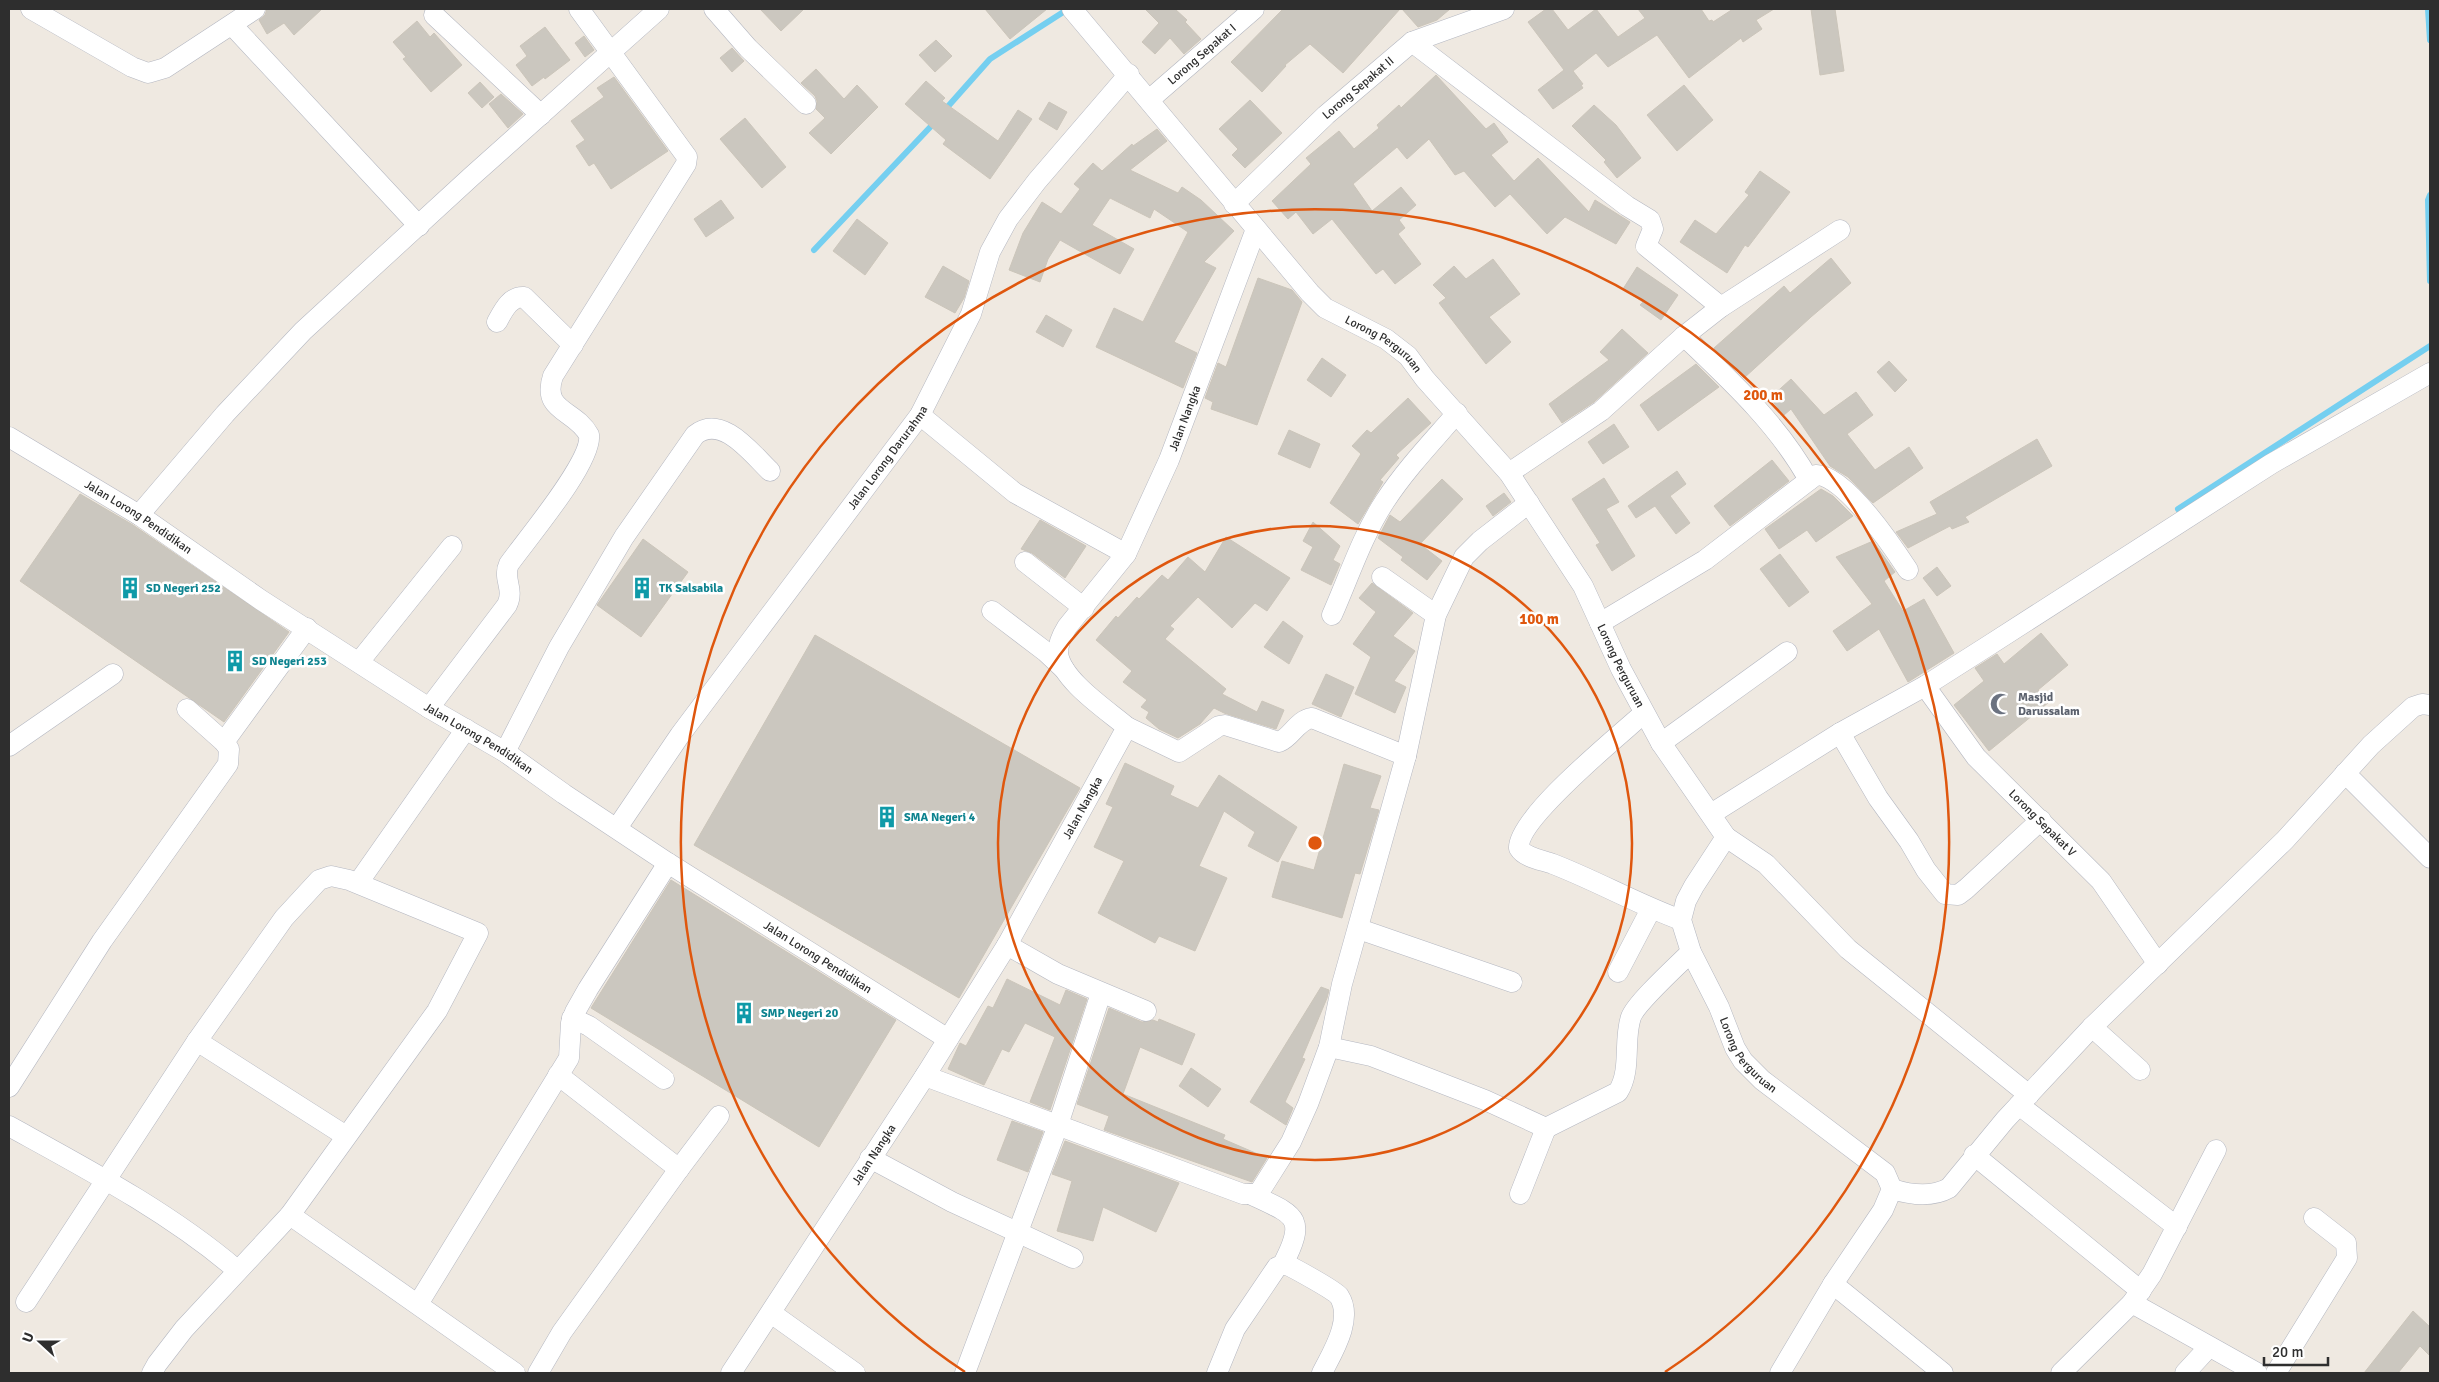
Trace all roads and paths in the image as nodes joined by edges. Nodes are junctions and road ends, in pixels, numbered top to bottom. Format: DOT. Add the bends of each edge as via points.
graph roads {
  1 [pos="31,9"];
  2 [pos="255,9"];
  3 [pos="579,9"];
  4 [pos="659,9"];
  5 [pos="714,9"];
  6 [pos="1072,9"];
  7 [pos="1254,9"];
  8 [pos="1504,9"];
  9 [pos="434,15"];
  10 [pos="232,25"];
  11 [pos="1412,42"];
  12 [pos="611,50"];
  13 [pos="1129,74"];
  14 [pos="1149,100"];
  15 [pos="806,104"];
  16 [pos="541,115"];
  17 [pos="1234,204"];
  18 [pos="419,226"];
  19 [pos="1256,229"];
  20 [pos="1840,230"];
  21 [pos="1721,307"];
  22 [pos="497,322"];
  23 [pos="1684,336"];
  24 [pos="573,345"];
  25 [pos="2430,373"];
  26 [pos="1457,413"];
  27 [pos="920,415"];
  28 [pos="9,437"];
  29 [pos="770,470"];
  30 [pos="1509,473"];
  31 [pos="1809,480"];
  32 [pos="1529,503"];
  33 [pos="139,515"];
  34 [pos="452,546"];
  35 [pos="1126,554"];
  36 [pos="1025,562"];
  37 [pos="1908,570"];
  38 [pos="1382,577"];
  39 [pos="1084,608"];
  40 [pos="992,611"];
  41 [pos="1332,615"];
  42 [pos="1436,615"];
  43 [pos="1600,623"];
  44 [pos="307,628"];
  45 [pos="1787,652"];
  46 [pos="359,662"];
  47 [pos="1065,671"];
  48 [pos="113,674"];
  49 [pos="1925,686"];
  50 [pos="2430,705"];
  51 [pos="430,708"];
  52 [pos="188,709"];
  53 [pos="1644,713"];
  54 [pos="1127,727"];
  55 [pos="466,729"];
  56 [pos="1840,733"];
  57 [pos="224,742"];
  58 [pos="1661,743"];
  59 [pos="9,746"];
  60 [pos="505,752"];
  61 [pos="1406,756"];
  62 [pos="2345,773"];
  63 [pos="1711,814"];
  64 [pos="2041,820"];
  65 [pos="617,828"];
  66 [pos="1726,837"];
  67 [pos="2430,858"];
  68 [pos="668,864"];
  69 [pos="358,883"];
  70 [pos="1651,909"];
  71 [pos="1681,920"];
  72 [pos="1359,929"];
  73 [pos="1007,945"];
  74 [pos="1691,952"];
  75 [pos="2158,964"];
  76 [pos="1618,972"];
  77 [pos="1512,982"];
  78 [pos="1101,993"];
  79 [pos="1146,1011"];
  80 [pos="572,1018"];
  81 [pos="2092,1027"];
  82 [pos="948,1039"];
  83 [pos="197,1041"];
  84 [pos="1329,1047"];
  85 [pos="2140,1070"];
  86 [pos="558,1074"];
  87 [pos="925,1076"];
  88 [pos="664,1079"];
  89 [pos="9,1087"];
  90 [pos="2024,1100"];
  91 [pos="719,1116"];
  92 [pos="1058,1125"];
  93 [pos="9,1126"];
  94 [pos="1546,1128"];
  95 [pos="346,1136"];
  96 [pos="2216,1150"];
  97 [pos="1974,1155"];
  98 [pos="870,1158"];
  99 [pos="679,1169"];
  100 [pos="106,1180"];
  101 [pos="1892,1189"];
  102 [pos="1250,1194"];
  103 [pos="1520,1194"];
  104 [pos="290,1215"];
  105 [pos="2314,1218"];
  106 [pos="2177,1227"];
  107 [pos="1019,1233"];
  108 [pos="1073,1258"];
  109 [pos="1283,1264"];
  110 [pos="237,1270"];
  111 [pos="1833,1284"];
  112 [pos="2136,1297"];
  113 [pos="26,1302"];
  114 [pos="418,1304"];
  115 [pos="771,1313"];
  116 [pos="2209,1346"];
  117 [pos="546,1370"];
  118 [pos="152,1373"];
  119 [pos="515,1373"];
  120 [pos="731,1373"];
  121 [pos="855,1373"];
  122 [pos="965,1373"];
  123 [pos="1217,1373"];
  124 [pos="1322,1373"];
  125 [pos="1780,1373"];
  126 [pos="1943,1373"];
  127 [pos="2061,1373"];
  128 [pos="2185,1373"];
  129 [pos="2257,1373"];
  130 [pos="2276,1373"];
  1 -- 10 [label="street" via="148,73 165,68"];
  2 -- 10 [label="street"];
  3 -- 12 [label="street"];
  4 -- 12 [label="street"];
  5 -- 15 [label="street" via="748,48"];
  6 -- 13 [label="street, Lorong Perguruan"];
  7 -- 14 [label="street, Lorong Sepakat I"];
  8 -- 11 [label="street, Lorong Sepakat II"];
  9 -- 16 [label="street"];
  10 -- 18 [label="street"];
  11 -- 17 [label="street, Lorong Sepakat II" via="1326,115"];
  11 -- 21 [label="street" via="1604,189 1650,220 1653,229 1646,246"];
  12 -- 16 [label="street"];
  12 -- 24 [label="street" via="687,157 686,164"];
  13 -- 14 [label="street, Lorong Perguruan"];
  13 -- 27 [label="street, Jalan Lorong Darurahma" via="1037,181 1001,230 990,252 971,314"];
  14 -- 17 [label="street, Lorong Perguruan"];
  16 -- 18 [label="street"];
  17 -- 19 [label="street, Lorong Perguruan"];
  18 -- 33 [label="street" via="303,331 225,414"];
  19 -- 26 [label="street, Lorong Perguruan" via="1325,308 1397,346"];
  19 -- 35 [label="street, Jalan Nangka" via="1169,460"];
  20 -- 21 [label="street"];
  21 -- 23 [label="street"];
  22 -- 24 [label="street" via="508,305 518,297 524,297"];
  23 -- 30 [label="street" via="1601,411"];
  23 -- 31 [label="street" via="1749,399"];
  24 -- 51 [label="street" via="553,376 550,392 552,401 589,434 584,457 508,564 506,571 511,591 507,605"];
  25 -- 49 [label="street" via="2271,464"];
  26 -- 30 [label="street, Lorong Perguruan"];
  26 -- 41 [label="street" via="1384,502 1359,549"];
  27 -- 35 [label="street" via="1014,493"];
  27 -- 65 [label="street, Jalan Lorong Darurahma" via="680,735"];
  28 -- 33 [label="street, Jalan Lorong Pendidikan"];
  29 -- 60 [label="street" via="724,430 709,428 695,435 624,538 559,647"];
  30 -- 32 [label="street, Lorong Perguruan"];
  31 -- 37 [label="street" via="1820,475 1838,483 1875,524"];
  31 -- 43 [label="street" via="1705,560"];
  32 -- 42 [label="street" via="1464,557"];
  32 -- 43 [label="street, Lorong Perguruan" via="1583,586"];
  33 -- 44 [label="street, Jalan Lorong Pendidikan"];
  34 -- 46 [label="street"];
  35 -- 39 [label="street, Jalan Nangka"];
  36 -- 39 [label="street"];
  38 -- 42 [label="street"];
  39 -- 47 [label="street, Jalan Nangka" via="1060,639 1058,652"];
  40 -- 47 [label="street" via="1046,652"];
  42 -- 61 [label="street"];
  43 -- 53 [label="street, Lorong Perguruan"];
  44 -- 46 [label="street, Jalan Lorong Pendidikan"];
  44 -- 57 [label="street"];
  45 -- 58 [label="street"];
  46 -- 51 [label="street, Jalan Lorong Pendidikan"];
  47 -- 54 [label="street, Jalan Nangka" via="1080,688"];
  48 -- 59 [label="street"];
  49 -- 56 [label="street"];
  49 -- 64 [label="street, Lorong Sepakat V" via="1976,757"];
  50 -- 62 [label="street" via="2413,707"];
  51 -- 55 [label="street, Jalan Lorong Pendidikan"];
  52 -- 57 [label="street"];
  53 -- 58 [label="street, Lorong Perguruan"];
  53 -- 70 [label="street" via="1548,800 1519,842 1520,850 1525,854"];
  54 -- 61 [label="street" via="1179,752 1219,726 1225,725 1279,742 1306,719 1312,718"];
  54 -- 73 [label="street, Jalan Nangka"];
  55 -- 60 [label="street, Jalan Lorong Pendidikan"];
  55 -- 69 [label="street"];
  56 -- 63 [label="street"];
  56 -- 64 [label="street" via="1926,870 1942,892 1948,895 1958,895 1966,889"];
  57 -- 89 [label="street" via="230,756 224,770 102,941"];
  58 -- 63 [label="street, Lorong Perguruan"];
  60 -- 65 [label="street, Jalan Lorong Pendidikan"];
  61 -- 72 [label="street"];
  62 -- 67 [label="street"];
  62 -- 75 [label="street" via="2285,840"];
  63 -- 66 [label="street, Lorong Perguruan"];
  64 -- 75 [label="street, Lorong Sepakat V" via="2101,881"];
  65 -- 68 [label="street, Jalan Lorong Pendidikan"];
  66 -- 71 [label="street" via="1694,886"];
  66 -- 90 [label="street" via="1766,864 1848,949"];
  68 -- 80 [label="street"];
  68 -- 82 [label="street, Jalan Lorong Pendidikan"];
  69 -- 83 [label="street" via="331,876 314,883 284,918"];
  69 -- 95 [label="street" via="478,933 436,1011"];
  70 -- 71 [label="street"];
  70 -- 76 [label="street"];
  71 -- 74 [label="street, Lorong Perguruan"];
  72 -- 77 [label="street"];
  72 -- 84 [label="street" via="1342,984"];
  73 -- 78 [label="street" via="1058,974"];
  73 -- 82 [label="street, Jalan Nangka"];
  74 -- 94 [label="street" via="1632,1014 1624,1077 1618,1092"];
  74 -- 101 [label="street, Lorong Perguruan" via="1743,1061 1792,1104 1885,1173"];
  75 -- 81 [label="street"];
  78 -- 79 [label="street"];
  78 -- 92 [label="street"];
  80 -- 86 [label="street" via="569,1058"];
  80 -- 88 [label="street" via="589,1026"];
  81 -- 85 [label="street"];
  81 -- 90 [label="street"];
  82 -- 87 [label="street, Jalan Nangka"];
  83 -- 95 [label="street"];
  83 -- 100 [label="street"];
  84 -- 94 [label="street" via="1371,1056 1485,1100"];
  84 -- 102 [label="street" via="1291,1142 1260,1191"];
  86 -- 99 [label="street"];
  86 -- 114 [label="street"];
  87 -- 92 [label="street"];
  87 -- 98 [label="street, Jalan Nangka"];
  90 -- 97 [label="street"];
  90 -- 106 [label="street"];
  91 -- 99 [label="street"];
  92 -- 102 [label="street"];
  92 -- 107 [label="street"];
  93 -- 100 [label="street"];
  94 -- 103 [label="street"];
  95 -- 104 [label="street"];
  96 -- 106 [label="street"];
  97 -- 101 [label="street" via="1955,1182 1943,1192 1923,1195"];
  97 -- 112 [label="street"];
  98 -- 107 [label="street"];
  98 -- 115 [label="street, Jalan Nangka"];
  99 -- 117 [label="street" via="562,1332"];
  100 -- 110 [label="street" via="208,1246"];
  100 -- 113 [label="street"];
  101 -- 111 [label="street" via="1883,1210"];
  102 -- 109 [label="street" via="1279,1208 1297,1226 1296,1236"];
  104 -- 110 [label="street"];
  104 -- 114 [label="street"];
  105 -- 130 [label="street" via="2346,1243 2347,1258"];
  106 -- 112 [label="street"];
  107 -- 108 [label="street"];
  107 -- 122 [label="street"];
  109 -- 123 [label="street" via="1277,1267 1235,1329"];
  109 -- 124 [label="street" via="1335,1292 1341,1301 1343,1324"];
  110 -- 118 [label="street" via="184,1329"];
  111 -- 125 [label="street"];
  111 -- 126 [label="street"];
  112 -- 116 [label="street"];
  112 -- 127 [label="street"];
  114 -- 119 [label="street"];
  115 -- 120 [label="street, Jalan Nangka"];
  115 -- 121 [label="street"];
  116 -- 128 [label="street"];
  116 -- 129 [label="street"];
}
